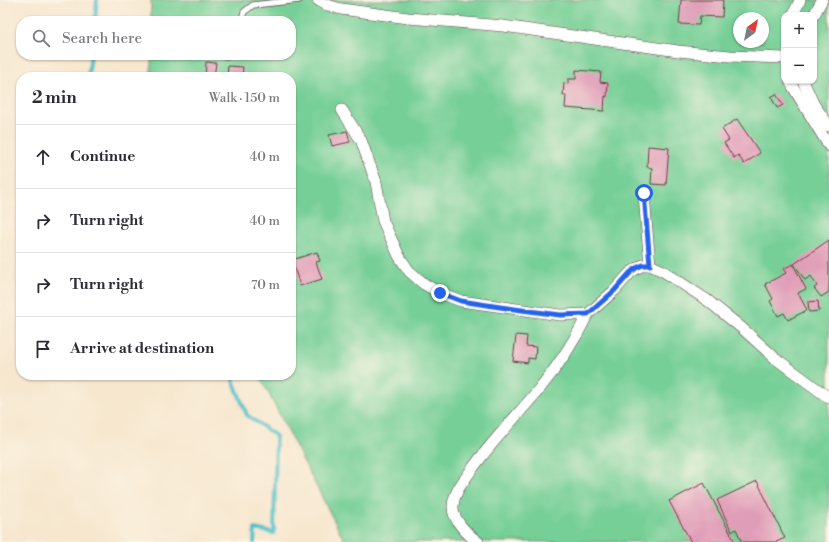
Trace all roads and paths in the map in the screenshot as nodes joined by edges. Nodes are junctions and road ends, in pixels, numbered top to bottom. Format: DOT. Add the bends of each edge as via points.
graph roads {
  1 [pos="299,0"];
  2 [pos="318,0"];
  3 [pos="800,0"];
  4 [pos="822,0"];
  5 [pos="794,12"];
  6 [pos="816,12"];
  7 [pos="243,16"];
  8 [pos="781,58"];
  9 [pos="791,84"];
  10 [pos="804,84"];
  11 [pos="342,110"];
  12 [pos="829,126"];
  13 [pos="829,146"];
  14 [pos="644,193"];
  15 [pos="650,265"];
  16 [pos="588,314"];
  17 [pos="829,398"];
  18 [pos="478,542"];
  1 -- 7 [label="lane" via="253,5"];
  2 -- 8 [label="street" via="341,9 408,18 503,26 730,56"];
  3 -- 5 [label="street"];
  4 -- 6 [label="street"];
  9 -- 13 [label="street"];
  10 -- 12 [label="street" via="814,105"];
  11 -- 16 [label="street" via="361,140 376,182 383,221 398,256 409,271 424,284 461,301 560,315"];
  14 -- 15 [label="street"];
  15 -- 16 [label="street" via="636,268"];
  15 -- 17 [label="street" via="706,300 775,358"];
  16 -- 18 [label="street" via="559,363 485,451 457,490 453,507 456,521"];
}
